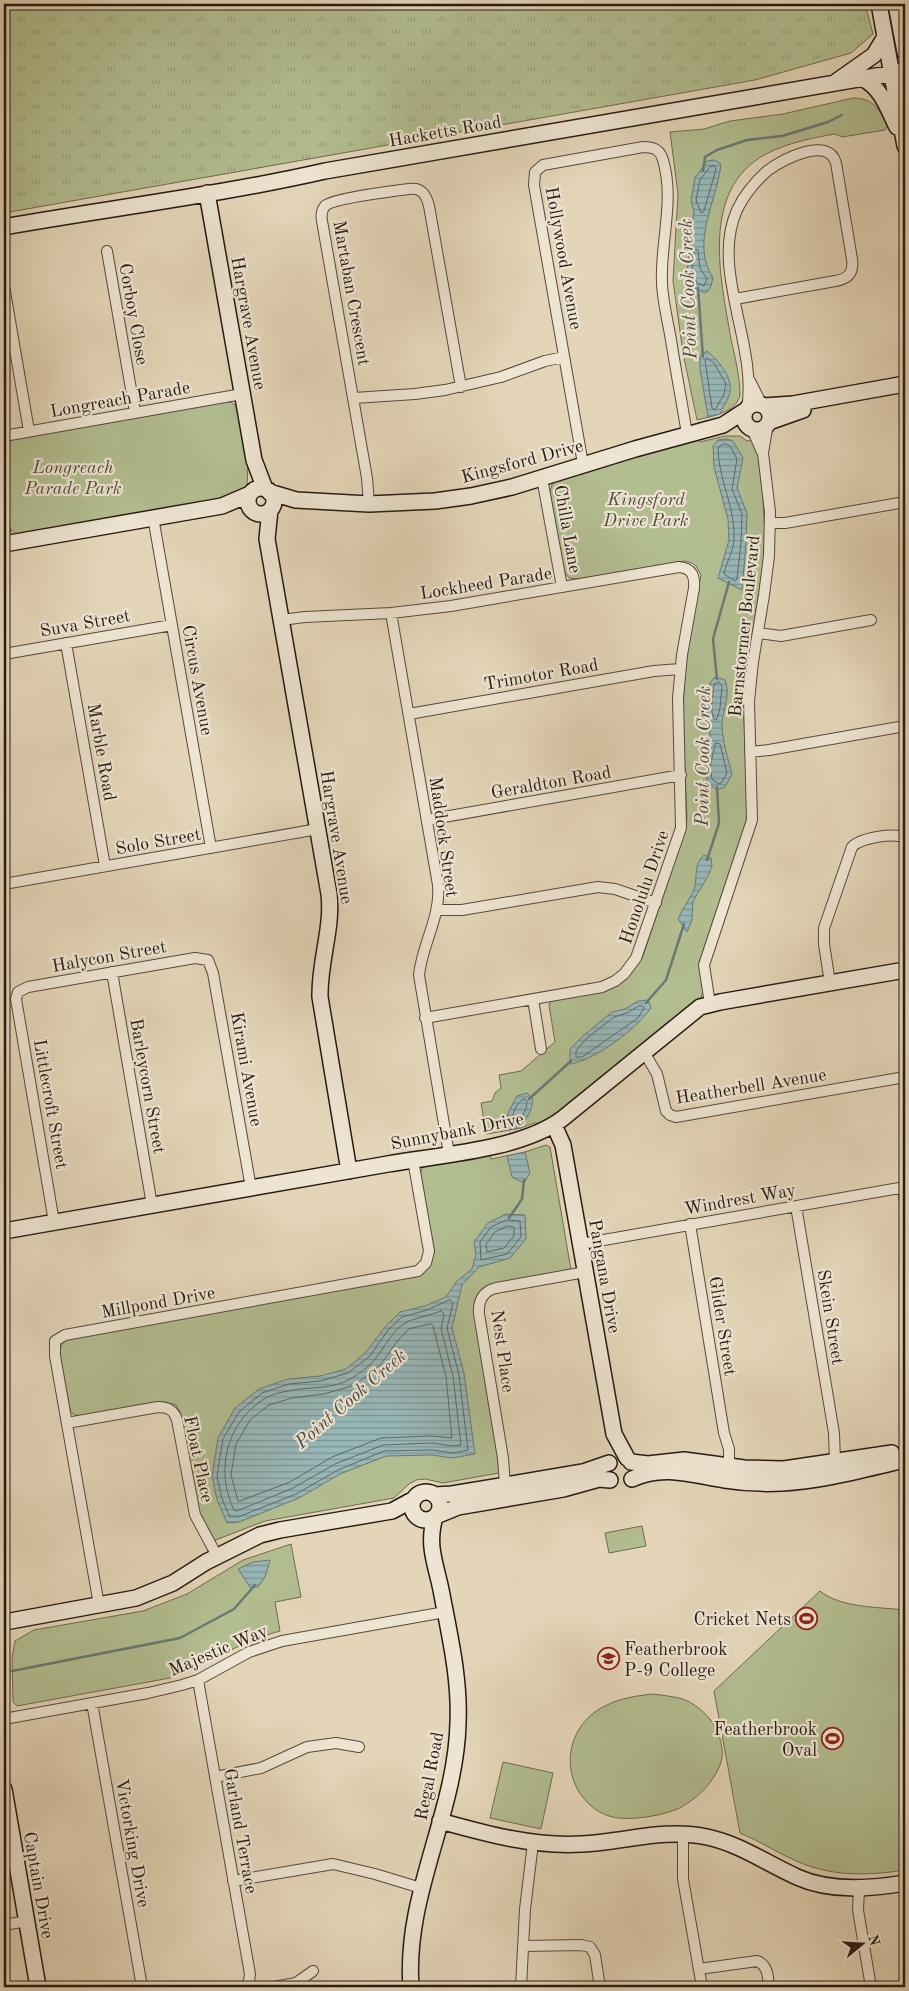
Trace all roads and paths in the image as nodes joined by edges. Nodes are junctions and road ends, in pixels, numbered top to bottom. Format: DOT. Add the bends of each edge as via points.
graph roads {
  1 [pos="879,4"];
  2 [pos="898,4"];
  3 [pos="905,16"];
  4 [pos="886,37"];
  5 [pos="905,52"];
  6 [pos="899,72"];
  7 [pos="863,79"];
  8 [pos="831,84"];
  9 [pos="905,145"];
  10 [pos="207,193"];
  11 [pos="4,227"];
  12 [pos="107,250"];
  13 [pos="4,286"];
  14 [pos="736,299"];
  15 [pos="564,357"];
  16 [pos="750,381"];
  17 [pos="905,384"];
  18 [pos="461,387"];
  19 [pos="905,392"];
  20 [pos="242,394"];
  21 [pos="354,398"];
  22 [pos="763,405"];
  23 [pos="746,410"];
  24 [pos="135,412"];
  25 [pos="768,423"];
  26 [pos="723,425"];
  27 [pos="750,427"];
  28 [pos="29,431"];
  29 [pos="687,434"];
  30 [pos="4,436"];
  31 [pos="763,453"];
  32 [pos="583,464"];
  33 [pos="542,478"];
  34 [pos="259,492"];
  35 [pos="296,500"];
  36 [pos="905,502"];
  37 [pos="368,504"];
  38 [pos="222,506"];
  39 [pos="270,509"];
  40 [pos="253,511"];
  41 [pos="153,518"];
  42 [pos="770,523"];
  43 [pos="4,526"];
  44 [pos="267,538"];
  45 [pos="5,543"];
  46 [pos="692,573"];
  47 [pos="562,587"];
  48 [pos="391,613"];
  49 [pos="281,620"];
  50 [pos="871,620"];
  51 [pos="172,625"];
  52 [pos="758,633"];
  53 [pos="66,643"];
  54 [pos="4,654"];
  55 [pos="680,670"];
  56 [pos="408,714"];
  57 [pos="905,726"];
  58 [pos="750,752"];
  59 [pos="681,776"];
  60 [pos="427,820"];
  61 [pos="318,829"];
  62 [pos="905,838"];
  63 [pos="211,848"];
  64 [pos="105,866"];
  65 [pos="4,884"];
  66 [pos="656,903"];
  67 [pos="437,910"];
  68 [pos="206,958"];
  69 [pos="905,970"];
  70 [pos="112,972"];
  71 [pos="830,983"];
  72 [pos="18,992"];
  73 [pos="532,999"];
  74 [pos="710,1004"];
  75 [pos="425,1018"];
  76 [pos="541,1050"];
  77 [pos="644,1052"];
  78 [pos="905,1077"];
  79 [pos="554,1125"];
  80 [pos="449,1154"];
  81 [pos="413,1160"];
  82 [pos="350,1171"];
  83 [pos="904,1187"];
  84 [pos="250,1188"];
  85 [pos="905,1202"];
  86 [pos="152,1205"];
  87 [pos="796,1206"];
  88 [pos="54,1222"];
  89 [pos="690,1224"];
  90 [pos="4,1231"];
  91 [pos="580,1244"];
  92 [pos="585,1272"];
  93 [pos="67,1423"];
  94 [pos="614,1434"];
  95 [pos="905,1450"];
  96 [pos="629,1460"];
  97 [pos="905,1460"];
  98 [pos="609,1462"];
  99 [pos="839,1462"];
  100 [pos="726,1466"];
  101 [pos="632,1479"];
  102 [pos="610,1480"];
  103 [pos="508,1484"];
  104 [pos="435,1495"];
  105 [pos="414,1499"];
  106 [pos="392,1510"];
  107 [pos="436,1517"];
  108 [pos="418,1518"];
  109 [pos="430,1541"];
  110 [pos="217,1556"];
  111 [pos="99,1606"];
  112 [pos="445,1612"];
  113 [pos="4,1623"];
  114 [pos="198,1680"];
  115 [pos="92,1704"];
  116 [pos="4,1719"];
  117 [pos="359,1747"];
  118 [pos="215,1777"];
  119 [pos="4,1789"];
  120 [pos="6,1815"];
  121 [pos="440,1821"];
  122 [pos="682,1834"];
  123 [pos="533,1843"];
  124 [pos="233,1881"];
  125 [pos="905,1883"];
  126 [pos="421,1888"];
  127 [pos="859,1888"];
  128 [pos="27,1921"];
  129 [pos="4,1925"];
  130 [pos="523,1946"];
  131 [pos="699,1969"];
  132 [pos="313,1971"];
  133 [pos="252,1986"];
  134 [pos="38,1987"];
  135 [pos="142,1987"];
  136 [pos="274,1987"];
  137 [pos="411,1987"];
  138 [pos="521,1987"];
  139 [pos="600,1987"];
  140 [pos="702,1987"];
  141 [pos="769,1987"];
  142 [pos="871,1987"];
  1 -- 4 [label="street"];
  2 -- 3 [label="street"];
  2 -- 5 [label="street"];
  4 -- 6 [label="street"];
  4 -- 8 [label="street" via="874,55"];
  6 -- 7 [label="street, Hacketts Road"];
  6 -- 9 [label="street"];
  7 -- 8 [label="street, Hacketts Road"];
  7 -- 9 [label="street" via="878,91"];
  8 -- 10 [label="street, Hacketts Road"];
  10 -- 11 [label="street, Hacketts Road"];
  10 -- 20 [label="street, Hargrave Avenue"];
  12 -- 24 [label="street, Corboy Close"];
  13 -- 28 [label="street"];
  14 -- 14 [label="street" via="845,279 850,275 852,259 836,163 825,150 788,159 767,172 743,199 735,215 729,242"];
  14 -- 16 [label="street"];
  15 -- 18 [label="street"];
  15 -- 29 [label="street, Hollywood Avenue" via="534,185 535,172 548,164 643,147 655,148 663,162 668,198 662,287"];
  15 -- 32 [label="street, Hollywood Avenue"];
  16 -- 22 [label="street"];
  16 -- 23 [label="street"];
  17 -- 22 [label="street" via="793,404"];
  18 -- 21 [label="street"];
  18 -- 21 [label="street, Martaban Crescent" via="427,199 422,191 409,188 332,202 324,207 322,213"];
  19 -- 25 [label="street" via="795,412"];
  20 -- 24 [label="street, Longreach Parade"];
  20 -- 34 [label="street, Hargrave Avenue"];
  21 -- 37 [label="street, Martaban Crescent"];
  22 -- 23 [label="street" via="754,404"];
  22 -- 25 [label="street" via="770,414"];
  23 -- 26 [label="street, Kingsford Drive"];
  23 -- 27 [label="street" via="745,420"];
  24 -- 28 [label="street, Longreach Parade"];
  25 -- 27 [label="street" via="761,429"];
  25 -- 31 [label="street, Barnstormer Boulevard"];
  26 -- 27 [label="street, Kingsford Drive"];
  26 -- 29 [label="street, Kingsford Drive"];
  27 -- 31 [label="street, Barnstormer Boulevard"];
  28 -- 30 [label="street, Longreach Parade"];
  29 -- 32 [label="street, Kingsford Drive"];
  31 -- 42 [label="street, Barnstormer Boulevard"];
  32 -- 33 [label="street, Kingsford Drive"];
  33 -- 37 [label="street, Kingsford Drive" via="462,497"];
  33 -- 47 [label="street, Chilla Lane"];
  34 -- 35 [label="street, Kingsford Drive"];
  34 -- 38 [label="street"];
  34 -- 39 [label="street" via="273,500"];
  34 -- 40 [label="street" via="248,503"];
  35 -- 37 [label="street, Kingsford Drive"];
  35 -- 39 [label="street, Kingsford Drive"];
  36 -- 42 [label="street"];
  38 -- 40 [label="street"];
  38 -- 41 [label="street"];
  39 -- 40 [label="street" via="262,514"];
  39 -- 44 [label="street, Hargrave Avenue"];
  40 -- 44 [label="street, Hargrave Avenue"];
  41 -- 45 [label="street"];
  41 -- 51 [label="street, Circus Avenue"];
  42 -- 52 [label="street, Barnstormer Boulevard" via="767,577"];
  43 -- 45 [label="street"];
  44 -- 49 [label="street, Hargrave Avenue"];
  46 -- 47 [label="street, Lockheed Parade" via="676,567"];
  46 -- 55 [label="street, Honolulu Drive" via="694,588"];
  47 -- 48 [label="street, Lockheed Parade"];
  48 -- 49 [label="street, Lockheed Parade"];
  48 -- 56 [label="street, Maddock Street"];
  49 -- 61 [label="street, Hargrave Avenue"];
  50 -- 52 [label="street" via="781,636"];
  51 -- 53 [label="street, Suva Street"];
  51 -- 63 [label="street, Circus Avenue"];
  52 -- 58 [label="street, Barnstormer Boulevard" via="750,688"];
  53 -- 54 [label="street, Suva Street"];
  53 -- 64 [label="street, Marble Road"];
  55 -- 56 [label="street, Trimotor Road" via="654,671"];
  55 -- 59 [label="street, Honolulu Drive"];
  56 -- 60 [label="street, Maddock Street"];
  57 -- 58 [label="street"];
  58 -- 74 [label="street, Barnstormer Boulevard" via="752,820 704,965"];
  59 -- 60 [label="street, Geraldton Road"];
  59 -- 66 [label="street, Honolulu Drive" via="682,828"];
  60 -- 67 [label="street, Maddock Street" via="438,885"];
  61 -- 63 [label="street, Solo Street"];
  61 -- 82 [label="street, Hargrave Avenue" via="331,913 320,997"];
  62 -- 71 [label="street" via="895,835 863,840 852,847 823,933"];
  63 -- 64 [label="street, Solo Street"];
  64 -- 65 [label="street, Solo Street"];
  66 -- 67 [label="street" via="616,889 598,887 462,910"];
  66 -- 73 [label="street, Honolulu Drive" via="636,958 619,978 590,990"];
  67 -- 75 [label="street, Maddock Street" via="420,966"];
  68 -- 70 [label="street, Halycon Street"];
  68 -- 84 [label="street, Kirami Avenue" via="213,973"];
  69 -- 71 [label="street, Sunnybank Drive"];
  70 -- 72 [label="street, Halycon Street" via="28,987"];
  70 -- 86 [label="street, Barleycorn Street"];
  71 -- 74 [label="street, Sunnybank Drive"];
  72 -- 88 [label="street, Littlecroft Street" via="16,999"];
  73 -- 75 [label="street, Honolulu Drive"];
  73 -- 76 [label="street"];
  74 -- 77 [label="street, Sunnybank Drive" via="691,1013"];
  75 -- 80 [label="street, Maddock Street"];
  77 -- 78 [label="street, Heatherbell Avenue" via="657,1074 664,1108 673,1116"];
  77 -- 79 [label="street, Sunnybank Drive"];
  79 -- 80 [label="street, Sunnybank Drive" via="515,1141"];
  79 -- 91 [label="street, Pangana Drive" via="563,1145"];
  80 -- 81 [label="street, Sunnybank Drive"];
  81 -- 82 [label="street, Sunnybank Drive"];
  81 -- 93 [label="street, Millpond Drive" via="428,1247 427,1259 421,1269 410,1274 60,1337 54,1350"];
  82 -- 84 [label="street, Sunnybank Drive"];
  83 -- 85 [label="street"];
  83 -- 87 [label="street, Windrest Way"];
  84 -- 86 [label="street, Sunnybank Drive"];
  86 -- 88 [label="street, Sunnybank Drive"];
  87 -- 89 [label="street, Windrest Way"];
  87 -- 99 [label="street, Skein Street"];
  88 -- 90 [label="street, Sunnybank Drive"];
  89 -- 91 [label="street, Windrest Way"];
  89 -- 100 [label="street, Glider Street" via="724,1433"];
  91 -- 92 [label="street, Pangana Drive"];
  92 -- 94 [label="street, Pangana Drive"];
  92 -- 103 [label="street, Nest Place" via="496,1288 485,1293 480,1303 478,1314"];
  93 -- 110 [label="street, Float Place" via="158,1407 166,1407 173,1412 195,1515"];
  93 -- 111 [label="street, Millpond Drive"];
  94 -- 96 [label="street, Pangana Drive"];
  94 -- 98 [label="street, Pangana Drive"];
  95 -- 99 [label="street"];
  96 -- 98 [label="street" via="618,1457"];
  96 -- 100 [label="street" via="648,1464 684,1460"];
  96 -- 101 [label="street" via="634,1470"];
  97 -- 101 [label="street" via="782,1483 743,1483 662,1470"];
  98 -- 102 [label="street" via="606,1472"];
  98 -- 103 [label="street" via="583,1472"];
  99 -- 100 [label="street" via="760,1470"];
  101 -- 102 [label="street" via="621,1485"];
  102 -- 107 [label="street" via="599,1479 563,1489 458,1507"];
  103 -- 104 [label="street"];
  104 -- 105 [label="street" via="423,1492"];
  104 -- 107 [label="street" via="440,1503"];
  105 -- 106 [label="street"];
  105 -- 108 [label="street" via="412,1509"];
  106 -- 108 [label="street"];
  106 -- 110 [label="street" via="260,1535"];
  107 -- 108 [label="street"];
  107 -- 109 [label="street, Regal Road"];
  108 -- 109 [label="street, Regal Road"];
  109 -- 112 [label="street, Regal Road"];
  110 -- 111 [label="street" via="162,1588"];
  111 -- 113 [label="street"];
  112 -- 114 [label="street, Majestic Way" via="272,1644 249,1652"];
  112 -- 121 [label="street, Regal Road" via="456,1676 458,1722 454,1763"];
  114 -- 115 [label="street, Majestic Way"];
  114 -- 118 [label="street, Garland Terrace"];
  115 -- 116 [label="street, Majestic Way"];
  115 -- 135 [label="street, Victorking Drive"];
  117 -- 118 [label="street" via="336,1743 307,1747 261,1768"];
  118 -- 124 [label="street, Garland Terrace"];
  119 -- 120 [label="street, Captain Drive"];
  120 -- 128 [label="street, Captain Drive"];
  121 -- 123 [label="street" via="500,1838"];
  121 -- 126 [label="street, Regal Road"];
  122 -- 123 [label="street" via="666,1833 581,1844"];
  122 -- 127 [label="street" via="731,1843 806,1881"];
  122 -- 131 [label="street" via="683,1879"];
  123 -- 130 [label="street"];
  124 -- 126 [label="street" via="333,1864"];
  124 -- 133 [label="street, Garland Terrace"];
  125 -- 127 [label="street"];
  126 -- 137 [label="street, Regal Road" via="412,1935"];
  127 -- 142 [label="street" via="858,1910"];
  128 -- 129 [label="street"];
  128 -- 134 [label="street, Captain Drive"];
  130 -- 138 [label="street"];
  130 -- 139 [label="street" via="590,1947 595,1954"];
  131 -- 140 [label="street"];
  131 -- 141 [label="street" via="757,1961 765,1968"];
  132 -- 136 [label="street" via="296,1983"];
}
